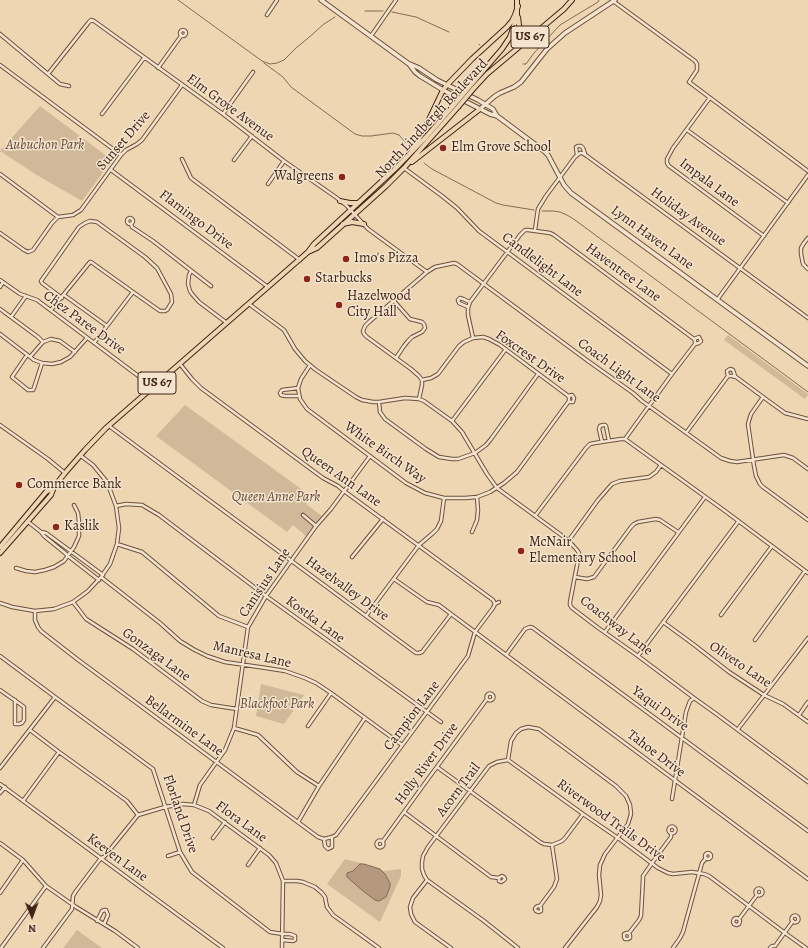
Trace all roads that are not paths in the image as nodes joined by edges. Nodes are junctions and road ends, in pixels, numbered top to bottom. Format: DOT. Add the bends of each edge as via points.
graph roads {
  1 [pos="277,0"];
  2 [pos="321,0"];
  3 [pos="396,0"];
  4 [pos="517,0"];
  5 [pos="572,0"];
  6 [pos="614,1"];
  7 [pos="518,6"];
  8 [pos="267,15"];
  9 [pos="540,28"];
  10 [pos="0,34"];
  11 [pos="181,36"];
  12 [pos="371,36"];
  13 [pos="144,58"];
  14 [pos="409,64"];
  15 [pos="0,65"];
  16 [pos="158,68"];
  17 [pos="252,72"];
  18 [pos="48,74"];
  19 [pos="182,84"];
  20 [pos="447,85"];
  21 [pos="69,86"];
  22 [pos="472,87"];
  23 [pos="443,90"];
  24 [pos="709,99"];
  25 [pos="486,105"];
  26 [pos="456,106"];
  27 [pos="480,109"];
  28 [pos="102,114"];
  29 [pos="223,114"];
  30 [pos="497,116"];
  31 [pos="686,130"];
  32 [pos="252,136"];
  33 [pos="585,154"];
  34 [pos="122,155"];
  35 [pos="576,155"];
  36 [pos="407,157"];
  37 [pos="182,160"];
  38 [pos="234,160"];
  39 [pos="284,161"];
  40 [pos="404,168"];
  41 [pos="111,170"];
  42 [pos="808,171"];
  43 [pos="0,174"];
  44 [pos="808,175"];
  45 [pos="560,177"];
  46 [pos="268,184"];
  47 [pos="340,201"];
  48 [pos="358,203"];
  49 [pos="788,203"];
  50 [pos="350,210"];
  51 [pos="354,214"];
  52 [pos="58,217"];
  53 [pos="131,224"];
  54 [pos="343,224"];
  55 [pos="364,224"];
  56 [pos="535,230"];
  57 [pos="0,233"];
  58 [pos="764,236"];
  59 [pos="808,238"];
  60 [pos="507,251"];
  61 [pos="308,252"];
  62 [pos="300,260"];
  63 [pos="740,268"];
  64 [pos="808,269"];
  65 [pos="192,271"];
  66 [pos="427,272"];
  67 [pos="0,280"];
  68 [pos="3,282"];
  69 [pos="484,284"];
  70 [pos="211,286"];
  71 [pos="0,287"];
  72 [pos="268,287"];
  73 [pos="133,292"];
  74 [pos="26,296"];
  75 [pos="63,296"];
  76 [pos="717,300"];
  77 [pos="394,301"];
  78 [pos="470,302"];
  79 [pos="248,304"];
  80 [pos="468,307"];
  81 [pos="51,310"];
  82 [pos="1,311"];
  83 [pos="11,317"];
  84 [pos="808,318"];
  85 [pos="227,323"];
  86 [pos="107,326"];
  87 [pos="0,335"];
  88 [pos="87,338"];
  89 [pos="473,338"];
  90 [pos="694,338"];
  91 [pos="43,342"];
  92 [pos="94,343"];
  93 [pos="695,344"];
  94 [pos="506,350"];
  95 [pos="75,352"];
  96 [pos="27,355"];
  97 [pos="30,357"];
  98 [pos="396,358"];
  99 [pos="42,363"];
  100 [pos="179,364"];
  101 [pos="310,365"];
  102 [pos="808,366"];
  103 [pos="538,374"];
  104 [pos="672,374"];
  105 [pos="728,376"];
  106 [pos="735,376"];
  107 [pos="422,380"];
  108 [pos="153,386"];
  109 [pos="298,388"];
  110 [pos="299,396"];
  111 [pos="763,397"];
  112 [pos="419,399"];
  113 [pos="569,399"];
  114 [pos="378,402"];
  115 [pos="649,406"];
  116 [pos="808,420"];
  117 [pos="452,421"];
  118 [pos="0,425"];
  119 [pos="109,426"];
  120 [pos="686,433"];
  121 [pos="625,439"];
  122 [pos="609,441"];
  123 [pos="602,442"];
  124 [pos="474,453"];
  125 [pos="80,455"];
  126 [pos="370,456"];
  127 [pos="753,460"];
  128 [pos="661,466"];
  129 [pos="808,469"];
  130 [pos="65,473"];
  131 [pos="54,487"];
  132 [pos="497,488"];
  133 [pos="344,490"];
  134 [pos="477,496"];
  135 [pos="705,497"];
  136 [pos="444,498"];
  137 [pos="74,505"];
  138 [pos="116,506"];
  139 [pos="303,515"];
  140 [pos="535,516"];
  141 [pos="24,518"];
  142 [pos="382,519"];
  143 [pos="808,520"];
  144 [pos="28,521"];
  145 [pos="738,522"];
  146 [pos="316,526"];
  147 [pos="42,532"];
  148 [pos="472,532"];
  149 [pos="678,532"];
  150 [pos="568,540"];
  151 [pos="117,544"];
  152 [pos="419,545"];
  153 [pos="772,546"];
  154 [pos="0,547"];
  155 [pos="72,551"];
  156 [pos="0,553"];
  157 [pos="68,556"];
  158 [pos="352,557"];
  159 [pos="292,561"];
  160 [pos="16,568"];
  161 [pos="804,571"];
  162 [pos="808,573"];
  163 [pos="575,576"];
  164 [pos="101,577"];
  165 [pos="394,579"];
  166 [pos="266,596"];
  167 [pos="73,602"];
  168 [pos="499,602"];
  169 [pos="0,603"];
  170 [pos="495,604"];
  171 [pos="35,611"];
  172 [pos="450,614"];
  173 [pos="721,615"];
  174 [pos="366,616"];
  175 [pos="663,622"];
  176 [pos="248,627"];
  177 [pos="475,632"];
  178 [pos="605,632"];
  179 [pos="808,638"];
  180 [pos="755,640"];
  181 [pos="419,653"];
  182 [pos="506,655"];
  183 [pos="0,656"];
  184 [pos="638,656"];
  185 [pos="420,657"];
  186 [pos="242,664"];
  187 [pos="0,690"];
  188 [pos="331,693"];
  189 [pos="764,695"];
  190 [pos="55,697"];
  191 [pos="694,698"];
  192 [pos="487,699"];
  193 [pos="15,700"];
  194 [pos="808,702"];
  195 [pos="237,709"];
  196 [pos="427,712"];
  197 [pos="799,716"];
  198 [pos="365,718"];
  199 [pos="441,722"];
  200 [pos="808,722"];
  201 [pos="308,726"];
  202 [pos="234,728"];
  203 [pos="738,729"];
  204 [pos="30,730"];
  205 [pos="682,738"];
  206 [pos="402,745"];
  207 [pos="59,752"];
  208 [pos="508,760"];
  209 [pos="217,762"];
  210 [pos="437,767"];
  211 [pos="0,768"];
  212 [pos="675,781"];
  213 [pos="808,782"];
  214 [pos="0,784"];
  215 [pos="319,786"];
  216 [pos="5,787"];
  217 [pos="471,791"];
  218 [pos="0,793"];
  219 [pos="672,799"];
  220 [pos="23,801"];
  221 [pos="194,805"];
  222 [pos="165,807"];
  223 [pos="404,812"];
  224 [pos="583,814"];
  225 [pos="138,815"];
  226 [pos="225,822"];
  227 [pos="298,822"];
  228 [pos="808,831"];
  229 [pos="671,834"];
  230 [pos="436,836"];
  231 [pos="332,837"];
  232 [pos="213,838"];
  233 [pos="618,838"];
  234 [pos="324,839"];
  235 [pos="383,841"];
  236 [pos="0,843"];
  237 [pos="552,845"];
  238 [pos="260,848"];
  239 [pos="180,852"];
  240 [pos="168,856"];
  241 [pos="102,858"];
  242 [pos="706,858"];
  243 [pos="24,860"];
  244 [pos="652,864"];
  245 [pos="248,865"];
  246 [pos="700,873"];
  247 [pos="499,878"];
  248 [pos="808,879"];
  249 [pos="427,880"];
  250 [pos="284,881"];
  251 [pos="46,886"];
  252 [pos="0,892"];
  253 [pos="757,894"];
  254 [pos="72,904"];
  255 [pos="749,905"];
  256 [pos="540,906"];
  257 [pos="739,919"];
  258 [pos="97,921"];
  259 [pos="793,922"];
  260 [pos="104,924"];
  261 [pos="629,933"];
  262 [pos="785,933"];
  263 [pos="283,934"];
  264 [pos="283,940"];
  265 [pos="776,947"];
  266 [pos="1,948"];
  267 [pos="43,948"];
  268 [pos="138,948"];
  269 [pos="223,948"];
  270 [pos="282,948"];
  271 [pos="379,948"];
  272 [pos="451,948"];
  273 [pos="518,948"];
  274 [pos="565,948"];
  275 [pos="672,948"];
  276 [pos="770,948"];
  277 [pos="806,948"];
  1 -- 8 [label="street"];
  2 -- 12 [label="street"];
  3 -- 12 [label="street"];
  4 -- 7 [label="main road, North Lindbergh Boulevard / US 67"];
  5 -- 9 [label="main road, North Lindbergh Boulevard / US 67"];
  6 -- 24 [label="street" via="695,61 697,70 688,82"];
  6 -- 25 [label="street" via="562,35 547,49 521,82 495,96"];
  7 -- 9 [label="main road" via="520,28 527,32"];
  7 -- 20 [label="main road" via="507,27"];
  7 -- 22 [label="main road, North Lindbergh Boulevard / US 67" via="510,37"];
  9 -- 22 [label="main road, North Lindbergh Boulevard / US 67"];
  10 -- 18 [label="street"];
  11 -- 16 [label="street"];
  12 -- 14 [label="street"];
  13 -- 16 [label="street, Elm Grove Avenue"];
  13 -- 18 [label="street, Elm Grove Avenue" via="91,20"];
  13 -- 28 [label="street"];
  14 -- 20 [label="street, Lynn Haven Lane"];
  14 -- 23 [label="street, Lynn Haven Lane" via="420,76"];
  15 -- 34 [label="street"];
  16 -- 19 [label="street, Elm Grove Avenue"];
  17 -- 29 [label="street"];
  18 -- 21 [label="street" via="60,84"];
  19 -- 29 [label="street, Elm Grove Avenue"];
  19 -- 34 [label="street, Sunset Drive" via="142,140"];
  20 -- 23 [label="main road"];
  20 -- 25 [label="street, Lynn Haven Lane"];
  22 -- 26 [label="main road, North Lindbergh Boulevard / US 67, bridge"];
  23 -- 27 [label="street, Lynn Haven Lane"];
  23 -- 36 [label="main road" via="423,132"];
  24 -- 31 [label="street, Impala Lane"];
  24 -- 42 [label="street"];
  25 -- 27 [label="street"];
  25 -- 30 [label="street, Lynn Haven Lane" via="493,109"];
  26 -- 36 [label="main road, North Lindbergh Boulevard / US 67"];
  26 -- 40 [label="main road, North Lindbergh Boulevard / US 67"];
  27 -- 30 [label="street, Lynn Haven Lane"];
  27 -- 40 [label="main road"];
  29 -- 32 [label="street, Elm Grove Avenue"];
  30 -- 45 [label="street, Lynn Haven Lane" via="547,154"];
  31 -- 49 [label="street"];
  31 -- 58 [label="street, Impala Lane" via="669,154 669,166"];
  32 -- 38 [label="street"];
  32 -- 39 [label="street, Elm Grove Avenue"];
  33 -- 35 [label="street"];
  33 -- 35 [label="street" via="583,148 578,146"];
  33 -- 63 [label="street, Holiday Avenue"];
  34 -- 41 [label="street, Sunset Drive"];
  35 -- 45 [label="street"];
  36 -- 48 [label="main road, North Lindbergh Boulevard / US 67"];
  37 -- 62 [label="street" via="191,178"];
  39 -- 46 [label="street"];
  39 -- 47 [label="street, Elm Grove Avenue"];
  40 -- 51 [label="main road, North Lindbergh Boulevard / US 67"];
  40 -- 60 [label="street, Candlelight Lane" via="457,208 479,231"];
  41 -- 52 [label="street, Sunset Drive" via="81,210 73,215"];
  41 -- 72 [label="street, Flamingo Drive"];
  43 -- 52 [label="street"];
  44 -- 49 [label="street"];
  45 -- 56 [label="street" via="538,209"];
  45 -- 76 [label="street, Lynn Haven Lane" via="571,193"];
  47 -- 48 [label="main road"];
  47 -- 50 [label="street, Elm Grove Avenue"];
  48 -- 50 [label="main road, North Lindbergh Boulevard / US 67"];
  49 -- 58 [label="street"];
  50 -- 51 [label="street, Elm Grove Avenue"];
  50 -- 61 [label="main road, North Lindbergh Boulevard / US 67"];
  51 -- 54 [label="main road, North Lindbergh Boulevard / US 67"];
  51 -- 55 [label="street, Elm Grove Avenue"];
  52 -- 57 [label="street" via="33,250 28,252"];
  53 -- 65 [label="street"];
  54 -- 55 [label="main road"];
  54 -- 61 [label="main road, North Lindbergh Boulevard / US 67" via="317,248"];
  55 -- 66 [label="street, Elm Grove Avenue"];
  56 -- 60 [label="street" via="525,230"];
  56 -- 90 [label="street, Haventree Lane" via="554,235"];
  58 -- 63 [label="street"];
  59 -- 64 [label="street" via="804,242 801,254 803,264"];
  60 -- 69 [label="street"];
  60 -- 104 [label="street, Candlelight Lane"];
  61 -- 62 [label="main road, North Lindbergh Boulevard / US 67"];
  62 -- 72 [label="main road, North Lindbergh Boulevard / US 67"];
  63 -- 76 [label="street"];
  63 -- 84 [label="street, Holiday Avenue"];
  65 -- 70 [label="street"];
  65 -- 85 [label="street" via="188,284 192,294"];
  66 -- 69 [label="street, Coach Light Lane" via="435,267 454,263"];
  66 -- 77 [label="street"];
  67 -- 68 [label="street, Chez Paree Drive"];
  68 -- 71 [label="street"];
  68 -- 74 [label="street, Chez Paree Drive"];
  69 -- 78 [label="street"];
  69 -- 115 [label="street, Coach Light Lane"];
  72 -- 79 [label="main road, North Lindbergh Boulevard / US 67"];
  73 -- 75 [label="street" via="90,262"];
  73 -- 75 [label="street" via="160,311 167,310 172,302 157,268 97,222 90,221 79,227 41,281"];
  73 -- 86 [label="street"];
  74 -- 81 [label="street, Chez Paree Drive"];
  74 -- 83 [label="street"];
  75 -- 81 [label="street"];
  75 -- 86 [label="street"];
  76 -- 102 [label="street, Lynn Haven Lane"];
  77 -- 98 [label="street" via="410,319 422,322 425,328 408,341"];
  77 -- 98 [label="street" via="366,324 363,331 367,337"];
  78 -- 80 [label="street"];
  78 -- 80 [label="street" via="460,298 458,300"];
  79 -- 85 [label="main road, North Lindbergh Boulevard / US 67"];
  79 -- 101 [label="street" via="283,330 300,356"];
  80 -- 89 [label="street"];
  81 -- 88 [label="street, Chez Paree Drive"];
  82 -- 83 [label="street"];
  83 -- 91 [label="street"];
  85 -- 100 [label="main road, North Lindbergh Boulevard / US 67"];
  86 -- 92 [label="street"];
  87 -- 96 [label="street"];
  88 -- 92 [label="street, Chez Paree Drive"];
  88 -- 95 [label="street"];
  89 -- 94 [label="street, Foxcrest Drive" via="489,339"];
  89 -- 107 [label="street, Foxcrest Drive" via="459,346 438,374"];
  90 -- 93 [label="street"];
  90 -- 93 [label="street" via="699,337 701,341"];
  91 -- 95 [label="street" via="56,339"];
  91 -- 97 [label="street"];
  92 -- 108 [label="street, Chez Paree Drive"];
  93 -- 104 [label="street"];
  94 -- 103 [label="street, Foxcrest Drive"];
  94 -- 117 [label="street"];
  95 -- 99 [label="street" via="61,362"];
  96 -- 97 [label="street"];
  96 -- 99 [label="street" via="12,377 28,390 33,390"];
  97 -- 99 [label="street"];
  98 -- 107 [label="street"];
  100 -- 108 [label="main road, North Lindbergh Boulevard / US 67"];
  100 -- 133 [label="street, Queen Ann Lane" via="201,388"];
  101 -- 109 [label="street"];
  101 -- 114 [label="street" via="356,397"];
  103 -- 113 [label="street, Foxcrest Drive"];
  103 -- 124 [label="street" via="492,439"];
  104 -- 115 [label="street"];
  105 -- 106 [label="street"];
  105 -- 106 [label="street" via="727,371 730,368"];
  105 -- 120 [label="street"];
  106 -- 111 [label="street"];
  107 -- 112 [label="street"];
  108 -- 119 [label="main road, North Lindbergh Boulevard / US 67"];
  109 -- 110 [label="street, White Birch Way"];
  109 -- 110 [label="street" via="282,390 280,393"];
  110 -- 126 [label="street, White Birch Way" via="307,409"];
  111 -- 116 [label="street" via="785,412"];
  111 -- 127 [label="street" via="751,414 748,424"];
  112 -- 114 [label="street" via="405,398"];
  112 -- 117 [label="street, Coachway Lane"];
  113 -- 132 [label="street, White Birch Way" via="516,472"];
  114 -- 124 [label="street" via="385,419 439,457 458,459"];
  115 -- 120 [label="street, Coach Light Lane"];
  115 -- 121 [label="street"];
  117 -- 124 [label="street, Coachway Lane" via="462,432"];
  118 -- 130 [label="street"];
  119 -- 125 [label="main road, North Lindbergh Boulevard / US 67"];
  119 -- 159 [label="street, Hazelvalley Drive"];
  120 -- 127 [label="street, Coach Light Lane" via="721,458 737,462"];
  121 -- 122 [label="street"];
  121 -- 128 [label="street"];
  122 -- 123 [label="street"];
  122 -- 123 [label="street" via="606,426 603,425 599,429"];
  123 -- 140 [label="street" via="590,444 586,448"];
  124 -- 132 [label="street, Coachway Lane"];
  125 -- 130 [label="main road, North Lindbergh Boulevard / US 67"];
  125 -- 138 [label="street" via="93,465 107,482"];
  126 -- 133 [label="street, Canisius Lane"];
  126 -- 136 [label="street, White Birch Way" via="406,483 425,493"];
  127 -- 129 [label="street, Coach Light Lane" via="784,455"];
  127 -- 143 [label="street" via="760,484"];
  128 -- 135 [label="street"];
  128 -- 150 [label="street" via="649,476 612,484"];
  130 -- 131 [label="main road, North Lindbergh Boulevard / US 67"];
  131 -- 141 [label="main road, North Lindbergh Boulevard / US 67" via="46,492"];
  131 -- 144 [label="main road, North Lindbergh Boulevard / US 67" via="51,495"];
  132 -- 134 [label="street, White Birch Way"];
  132 -- 140 [label="street, Coachway Lane"];
  133 -- 142 [label="street, Queen Ann Lane"];
  133 -- 146 [label="street, Canisius Lane"];
  134 -- 136 [label="street, White Birch Way"];
  134 -- 148 [label="street" via="477,520"];
  135 -- 145 [label="street"];
  135 -- 149 [label="street"];
  136 -- 152 [label="street" via="439,525"];
  137 -- 155 [label="street" via="78,513 79,536"];
  138 -- 151 [label="street" via="119,528"];
  138 -- 166 [label="street, Kostka Lane" via="142,505 159,515"];
  139 -- 146 [label="street"];
  140 -- 150 [label="street, Coachway Lane"];
  141 -- 144 [label="street, Manresa Lane"];
  141 -- 154 [label="main road, North Lindbergh Boulevard / US 67"];
  142 -- 152 [label="street, Queen Ann Lane"];
  142 -- 158 [label="street"];
  144 -- 147 [label="street, Manresa Lane"];
  144 -- 156 [label="main road, North Lindbergh Boulevard / US 67"];
  145 -- 153 [label="street"];
  145 -- 175 [label="street"];
  146 -- 159 [label="street, Canisius Lane"];
  147 -- 155 [label="street, Manresa Lane"];
  147 -- 157 [label="street, Manresa Lane"];
  149 -- 163 [label="street" via="660,520 638,522 631,527 594,577 587,579"];
  149 -- 178 [label="street"];
  150 -- 163 [label="street, Coachway Lane" via="579,553"];
  151 -- 164 [label="street" via="110,564"];
  151 -- 176 [label="street" via="142,552 218,616"];
  152 -- 165 [label="street"];
  152 -- 170 [label="street, Queen Ann Lane"];
  153 -- 161 [label="street"];
  153 -- 173 [label="street"];
  155 -- 157 [label="street"];
  155 -- 164 [label="street, Manresa Lane"];
  157 -- 160 [label="street" via="54,568 35,572"];
  157 -- 164 [label="street, Manresa Lane"];
  159 -- 166 [label="street, Canisius Lane"];
  159 -- 174 [label="street, Hazelvalley Drive"];
  161 -- 162 [label="street"];
  161 -- 180 [label="street"];
  163 -- 178 [label="street, Coachway Lane" via="570,605"];
  164 -- 167 [label="street"];
  164 -- 186 [label="street, Manresa Lane" via="180,641 216,659"];
  165 -- 172 [label="street, Tahoe Drive" via="427,602 439,605"];
  165 -- 174 [label="street"];
  166 -- 176 [label="street, Canisius Lane"];
  166 -- 196 [label="street, Kostka Lane"];
  167 -- 171 [label="street" via="54,609"];
  167 -- 195 [label="street, Gonzaga Lane" via="91,623 133,649 202,701 219,707"];
  168 -- 170 [label="street"];
  169 -- 171 [label="street"];
  170 -- 177 [label="street, Campion Lane"];
  171 -- 209 [label="street, Bellarmine Lane" via="35,620 41,631"];
  172 -- 177 [label="street, Tahoe Drive"];
  172 -- 181 [label="street"];
  174 -- 181 [label="street, Hazelvalley Drive"];
  175 -- 184 [label="street"];
  175 -- 189 [label="street, Oliveto Lane" via="728,672"];
  176 -- 186 [label="street, Canisius Lane"];
  177 -- 182 [label="street, Tahoe Drive"];
  177 -- 196 [label="street, Campion Lane" via="468,656"];
  178 -- 184 [label="street, Coachway Lane"];
  179 -- 189 [label="street"];
  181 -- 185 [label="street"];
  182 -- 205 [label="street, Yaqui Drive" via="525,629 533,628"];
  182 -- 212 [label="street, Tahoe Drive"];
  183 -- 190 [label="street, Florland Drive"];
  184 -- 191 [label="street, Coachway Lane"];
  186 -- 188 [label="street, Manresa Lane" via="285,671"];
  186 -- 195 [label="street, Canisius Lane"];
  187 -- 193 [label="street"];
  188 -- 198 [label="street, Manresa Lane"];
  188 -- 201 [label="street"];
  189 -- 197 [label="street, Oliveto Lane" via="783,704"];
  189 -- 203 [label="street"];
  190 -- 204 [label="street"];
  190 -- 222 [label="street, Florland Drive" via="153,769"];
  191 -- 203 [label="street, Coachway Lane"];
  191 -- 205 [label="street" via="686,712"];
  192 -- 210 [label="street, Holly River Drive"];
  193 -- 193 [label="street" via="15,724 19,724 24,720 24,708"];
  194 -- 197 [label="street"];
  195 -- 202 [label="street, Canisius Lane"];
  196 -- 199 [label="street, Kostka Lane"];
  196 -- 206 [label="street, Campion Lane"];
  197 -- 200 [label="street, Oliveto Lane"];
  198 -- 206 [label="street, Manresa Lane"];
  198 -- 215 [label="street"];
  202 -- 209 [label="street, Canisius Lane"];
  202 -- 215 [label="street" via="258,736 297,772"];
  203 -- 213 [label="street, Coachway Lane"];
  204 -- 207 [label="street"];
  204 -- 211 [label="street"];
  205 -- 212 [label="street"];
  205 -- 228 [label="street, Yaqui Drive"];
  206 -- 231 [label="street, Campion Lane"];
  207 -- 220 [label="street"];
  207 -- 225 [label="street" via="127,801"];
  208 -- 217 [label="street, Acorn Trail" via="489,766"];
  208 -- 224 [label="street, Riverwood Trails Drive"];
  208 -- 233 [label="street" via="509,748 516,733 528,727 543,731 626,796 630,814 628,824"];
  209 -- 221 [label="street, Canisius Lane" via="200,785"];
  209 -- 227 [label="street, Bellarmine Lane"];
  210 -- 217 [label="street"];
  210 -- 223 [label="street, Holly River Drive"];
  212 -- 219 [label="street"];
  212 -- 248 [label="street, Tahoe Drive"];
  214 -- 216 [label="street, Keeven Lane"];
  215 -- 227 [label="street"];
  216 -- 218 [label="street"];
  216 -- 220 [label="street, Keeven Lane"];
  217 -- 230 [label="street, Acorn Trail"];
  217 -- 237 [label="street" via="540,842"];
  220 -- 241 [label="street, Keeven Lane"];
  221 -- 222 [label="street, Flora Lane"];
  221 -- 226 [label="street, Flora Lane" via="210,811"];
  222 -- 225 [label="street, Flora Lane"];
  222 -- 239 [label="street, Florland Drive"];
  223 -- 230 [label="street"];
  223 -- 235 [label="street, Holly River Drive"];
  224 -- 233 [label="street, Riverwood Trails Drive"];
  224 -- 237 [label="street" via="565,838"];
  225 -- 241 [label="street"];
  226 -- 232 [label="street"];
  226 -- 238 [label="street, Flora Lane"];
  227 -- 234 [label="street, Bellarmine Lane"];
  229 -- 244 [label="street" via="671,838"];
  230 -- 247 [label="street" via="491,877"];
  230 -- 249 [label="street, Acorn Trail" via="423,856 422,869"];
  231 -- 234 [label="street"];
  231 -- 234 [label="street, Bellarmine Lane" via="333,845 330,848 326,848"];
  233 -- 244 [label="street, Riverwood Trails Drive"];
  233 -- 274 [label="street" via="600,865 601,888 597,907"];
  236 -- 243 [label="street"];
  237 -- 256 [label="street" via="557,879"];
  238 -- 245 [label="street"];
  238 -- 250 [label="street, Flora Lane" via="276,863"];
  239 -- 240 [label="street"];
  239 -- 263 [label="street, Florland Drive" via="192,872 270,932"];
  241 -- 254 [label="street" via="76,891"];
  241 -- 269 [label="street, Keeven Lane"];
  242 -- 246 [label="street"];
  243 -- 251 [label="street"];
  243 -- 252 [label="street"];
  244 -- 246 [label="street, Riverwood Trails Drive" via="668,873"];
  244 -- 261 [label="street" via="642,879 641,916"];
  246 -- 255 [label="street, Riverwood Trails Drive" via="709,876"];
  246 -- 275 [label="street" via="683,932"];
  249 -- 272 [label="street" via="413,898 411,914 415,922"];
  249 -- 273 [label="street"];
  250 -- 263 [label="street, Flora Lane"];
  250 -- 271 [label="street" via="303,882 315,887 325,897 327,907 333,914"];
  251 -- 254 [label="street"];
  251 -- 266 [label="street"];
  253 -- 255 [label="street"];
  254 -- 258 [label="street"];
  254 -- 267 [label="street" via="72,909"];
  255 -- 257 [label="street"];
  255 -- 262 [label="street, Riverwood Trails Drive"];
  258 -- 260 [label="street"];
  258 -- 260 [label="street" via="102,911 106,910 108,915"];
  259 -- 262 [label="street"];
  260 -- 268 [label="street"];
  262 -- 265 [label="street"];
  262 -- 277 [label="street, Riverwood Trails Drive"];
  263 -- 264 [label="street, Flora Lane"];
  263 -- 264 [label="street" via="295,936 293,941"];
  264 -- 270 [label="street, Flora Lane"];
  265 -- 276 [label="street"];
}
